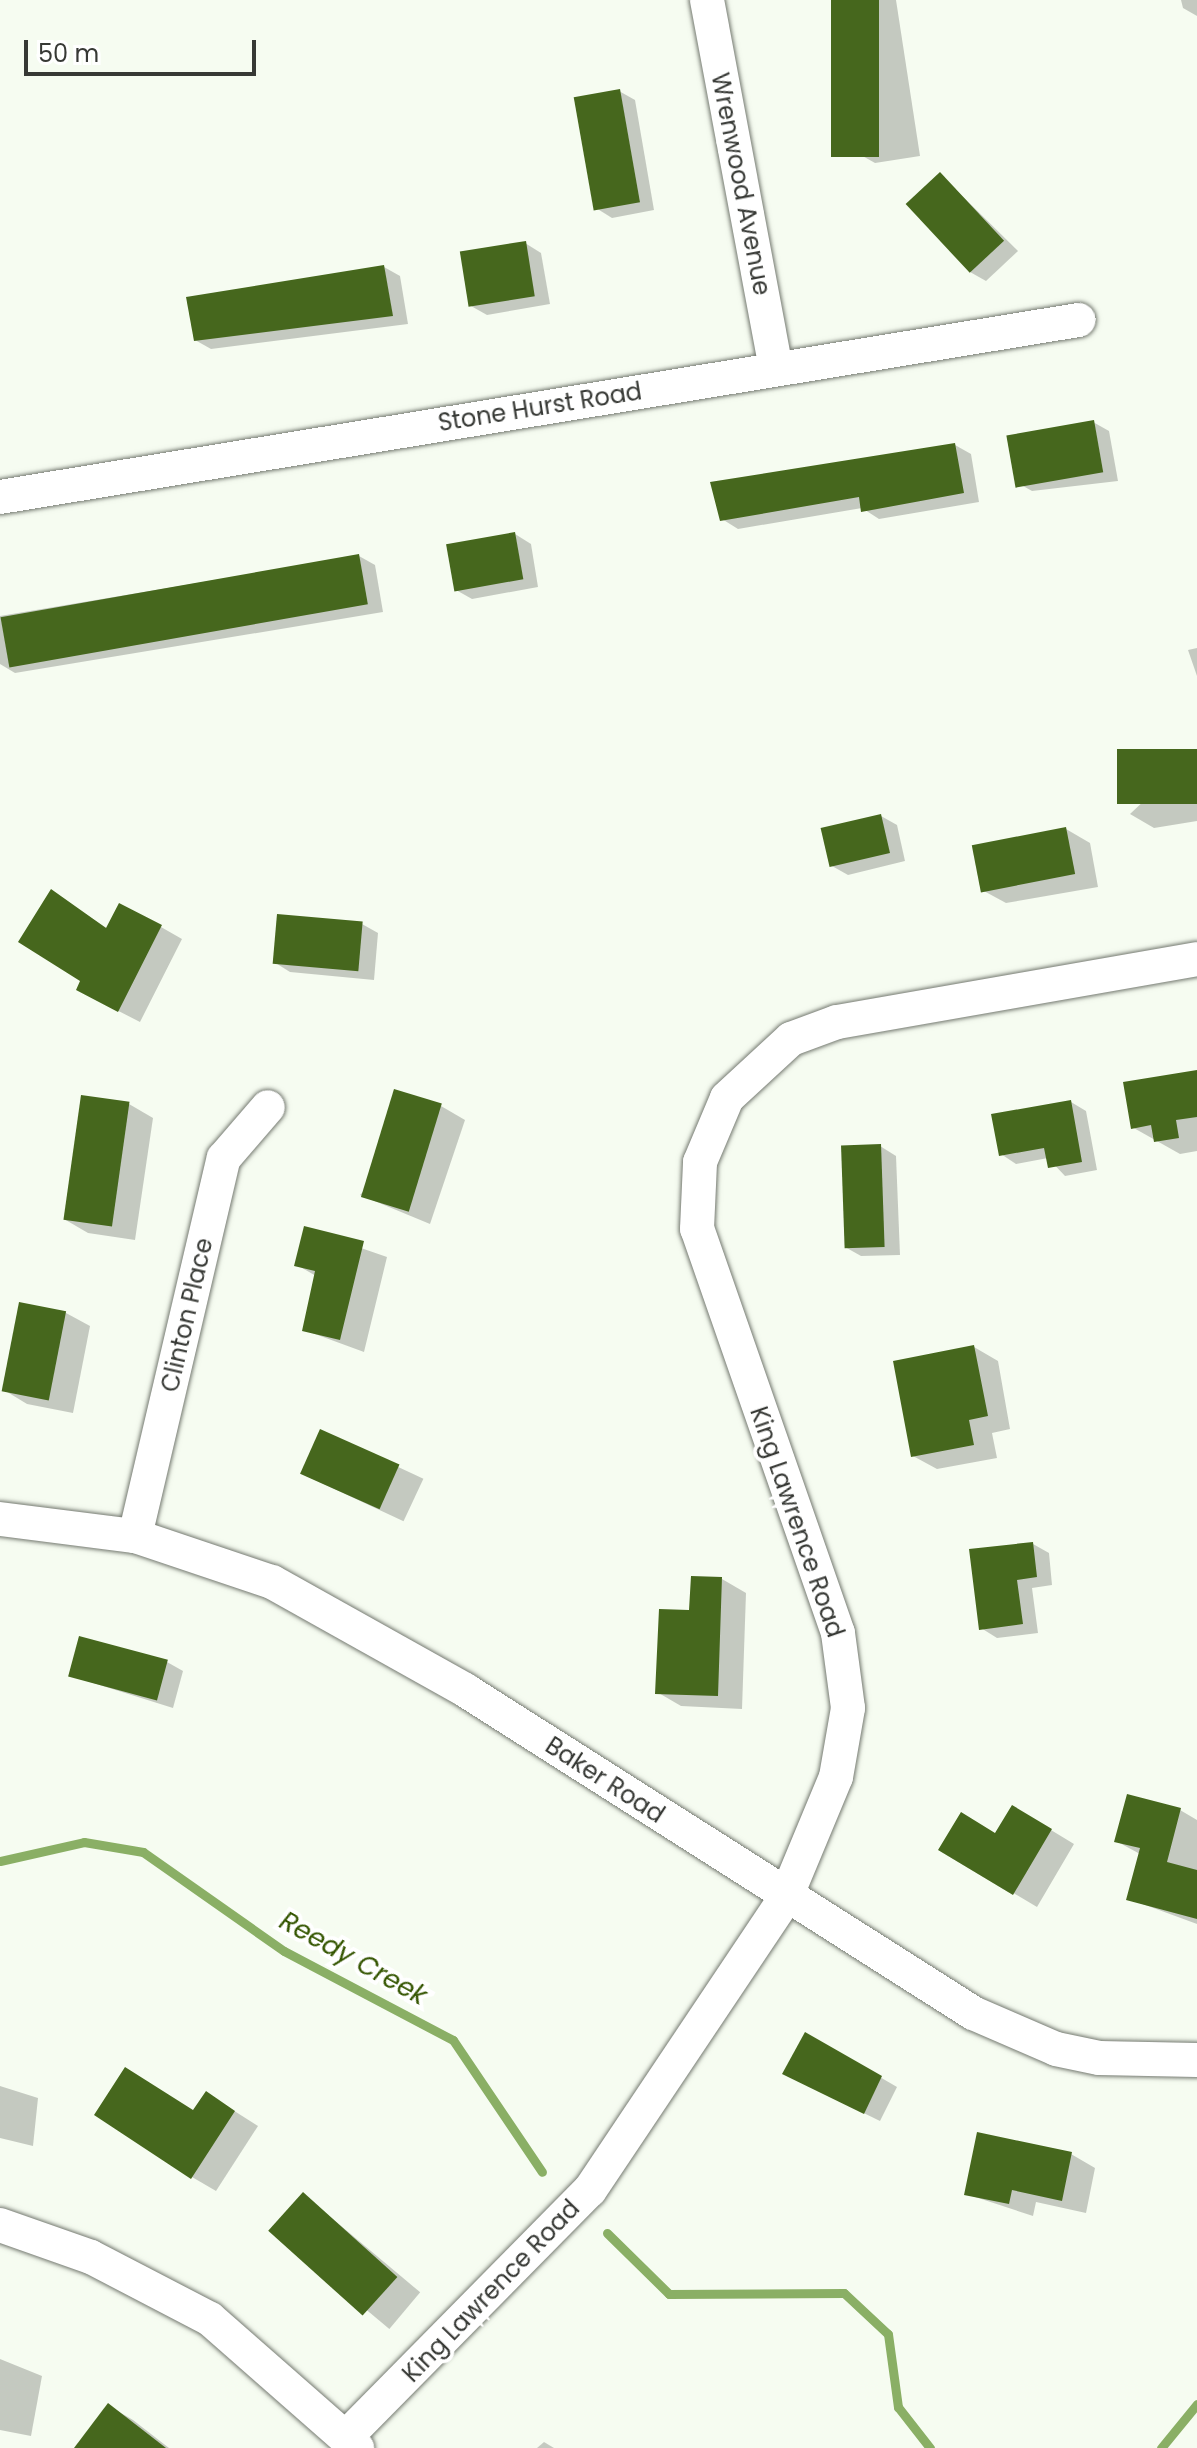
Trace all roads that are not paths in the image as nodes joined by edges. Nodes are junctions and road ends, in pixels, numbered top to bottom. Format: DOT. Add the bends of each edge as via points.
graph roads {
  1 [pos="707,0"];
  2 [pos="1079,320"];
  3 [pos="776,368"];
  4 [pos="0,497"];
  5 [pos="1197,959"];
  6 [pos="268,1107"];
  7 [pos="0,1519"];
  8 [pos="135,1536"];
  9 [pos="786,1897"];
  10 [pos="1197,2060"];
  11 [pos="0,2225"];
  12 [pos="352,2442"];
  1 -- 3 [label="street, Wrenwood Avenue"];
  2 -- 3 [label="street, Stone Hurst Road"];
  3 -- 4 [label="street, Stone Hurst Road"];
  5 -- 9 [label="street, King Lawrence Road" via="816,1028 760,1062 710,1129 698,1177 697,1229 838,1633 848,1708 836,1777"];
  6 -- 8 [label="street, Clinton Place" via="224,1158"];
  7 -- 8 [label="street, Baker Road"];
  8 -- 9 [label="street, Baker Road" via="272,1582 370,1632"];
  9 -- 10 [label="street, Baker Road" via="1019,2035 1099,2058"];
  9 -- 12 [label="street, King Lawrence Road" via="590,2190"];
  11 -- 12 [label="street" via="166,2293 252,2349"];
}
